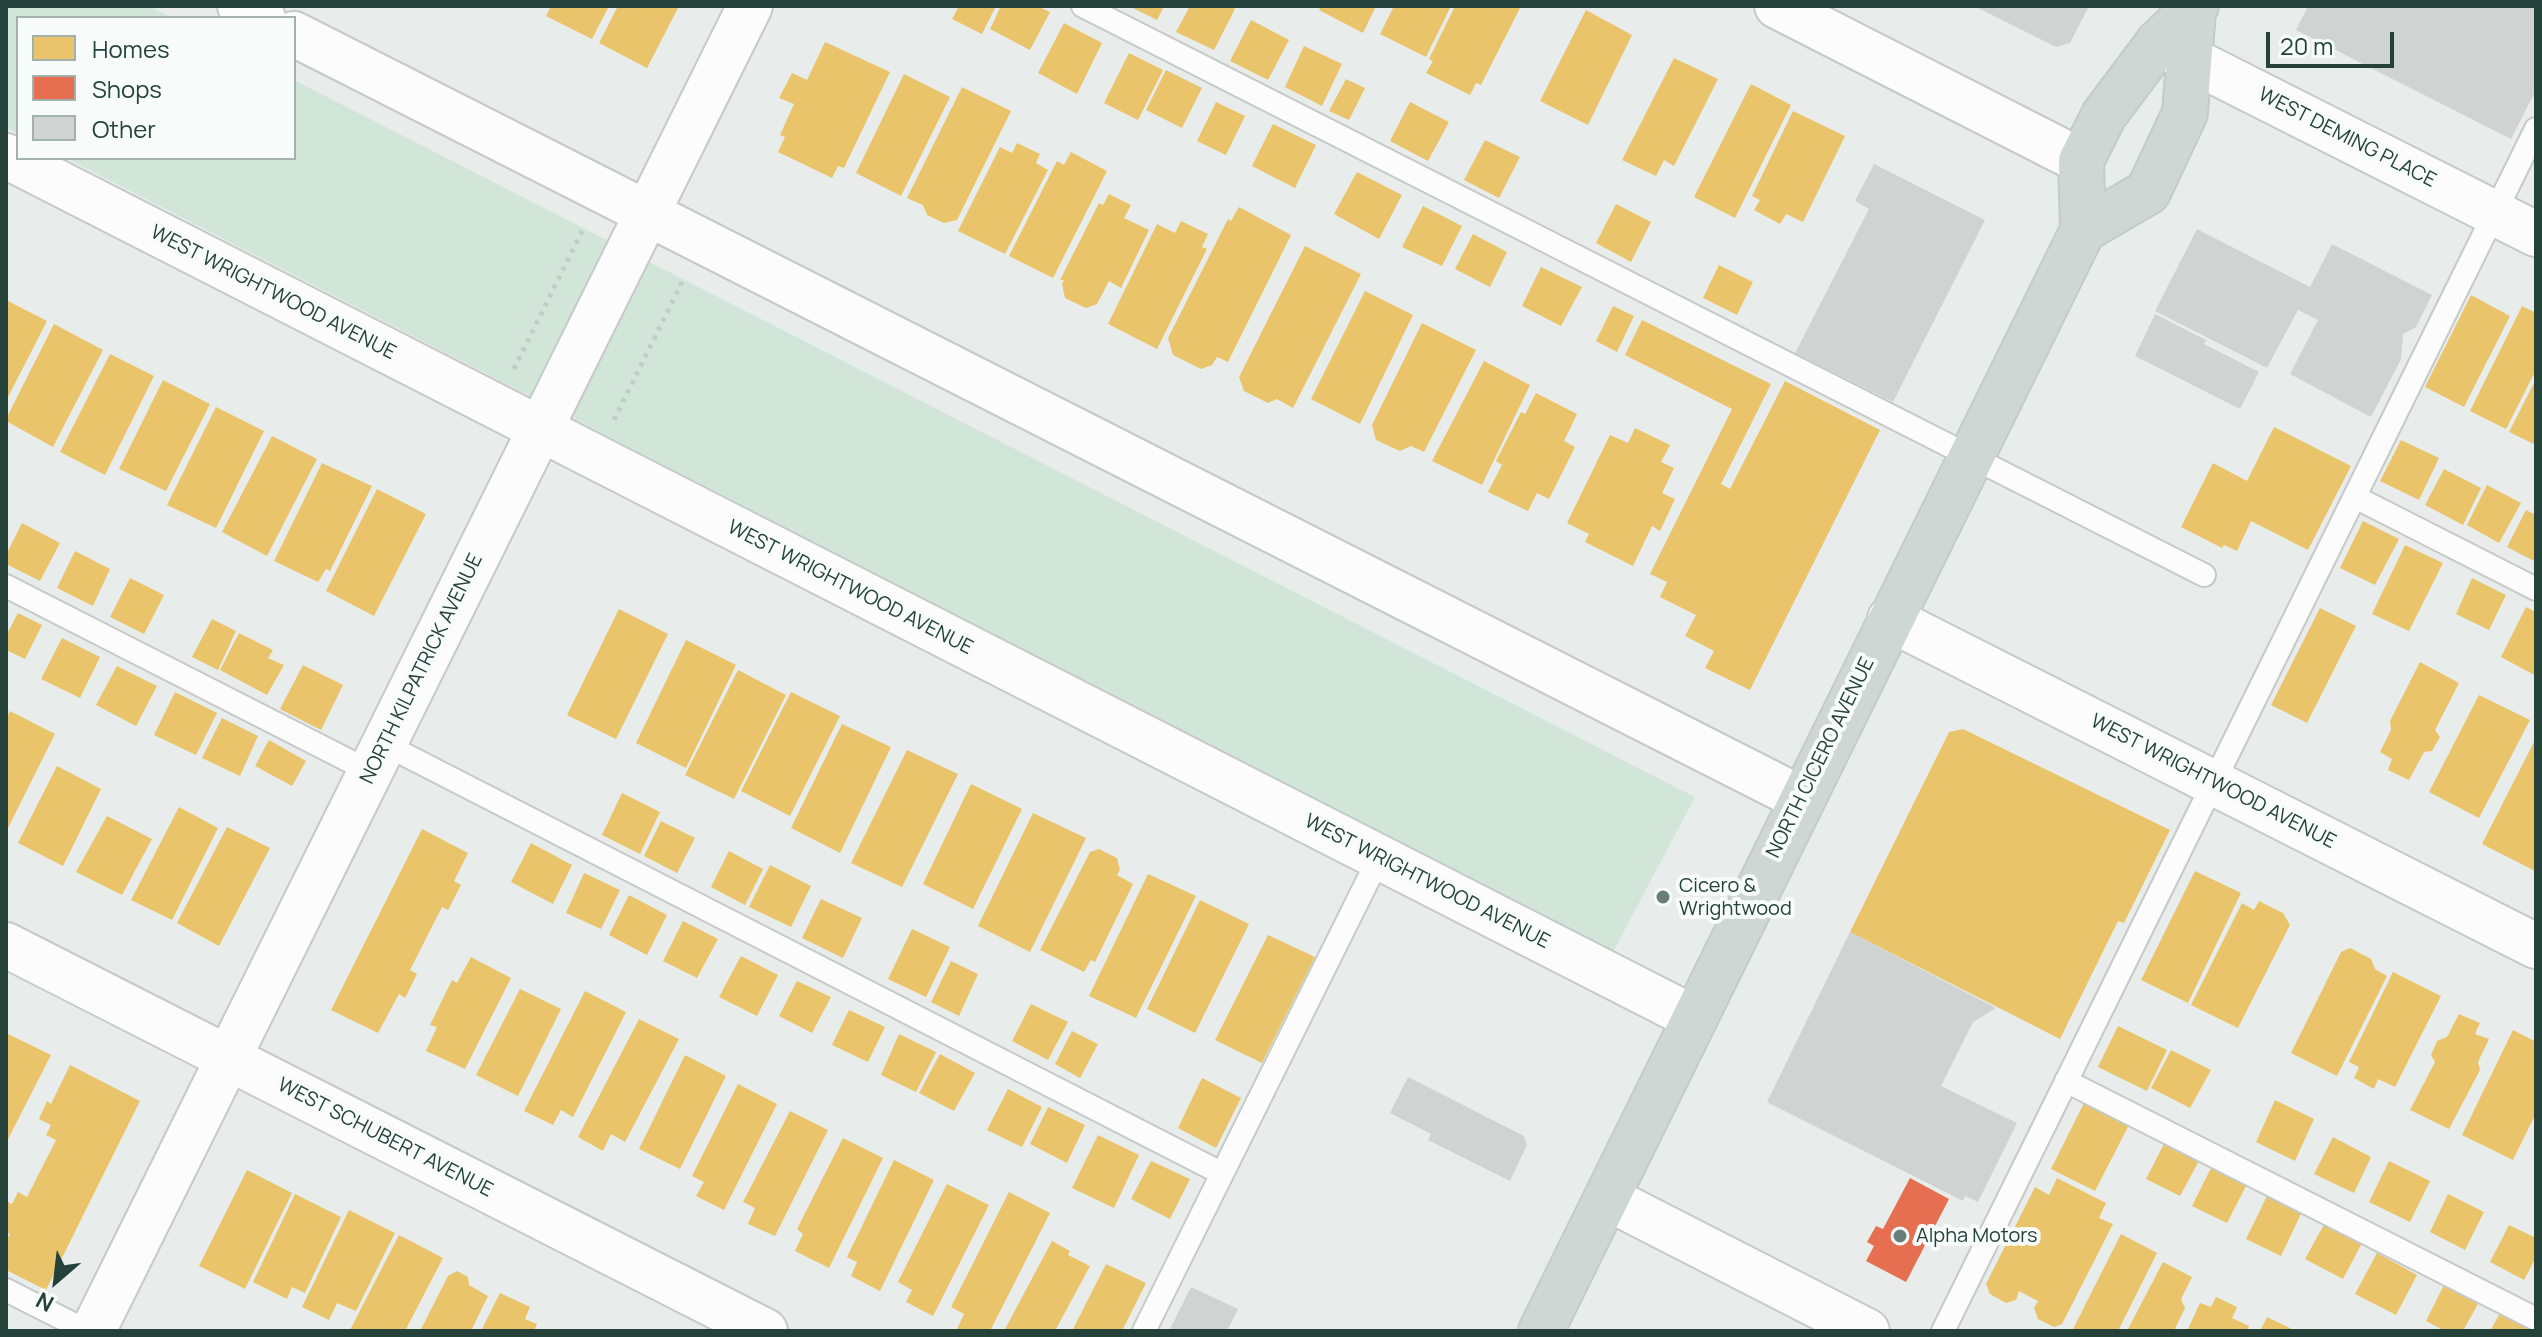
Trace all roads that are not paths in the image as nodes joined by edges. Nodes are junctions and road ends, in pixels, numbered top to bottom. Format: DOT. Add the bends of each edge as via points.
graph roads {
  1 [pos="240,6"];
  2 [pos="750,6"];
  3 [pos="1083,6"];
  4 [pos="1777,6"];
  5 [pos="2194,9"];
  6 [pos="259,16"];
  7 [pos="296,35"];
  8 [pos="2174,50"];
  9 [pos="2536,129"];
  10 [pos="6,156"];
  11 [pos="2081,161"];
  12 [pos="648,213"];
  13 [pos="2495,213"];
  14 [pos="2083,230"];
  15 [pos="2536,234"];
  16 [pos="540,430"];
  17 [pos="1970,458"];
  18 [pos="2355,497"];
  19 [pos="2204,575"];
  20 [pos="6,586"];
  21 [pos="2536,589"];
  22 [pos="1890,619"];
  23 [pos="378,758"];
  24 [pos="2214,783"];
  25 [pos="1802,799"];
  26 [pos="1379,858"];
  27 [pos="6,945"];
  28 [pos="2536,946"];
  29 [pos="1694,1018"];
  30 [pos="228,1058"];
  31 [pos="2066,1081"];
  32 [pos="1221,1173"];
  33 [pos="1607,1198"];
  34 [pos="6,1290"];
  35 [pos="2536,1319"];
  36 [pos="87,1331"];
  37 [pos="93,1331"];
  38 [pos="765,1331"];
  39 [pos="1144,1331"];
  40 [pos="1541,1331"];
  41 [pos="1867,1331"];
  42 [pos="1943,1331"];
  1 -- 6 [label="street"];
  2 -- 12 [label="street, NORTH KILPATRICK AVENUE"];
  3 -- 17 [label="lane"];
  4 -- 11 [label="street"];
  5 -- 8 [label="main road, NORTH CICERO AVENUE"];
  7 -- 12 [label="street"];
  8 -- 11 [label="main road, NORTH CICERO AVENUE" via="2104,115"];
  8 -- 13 [label="street, WEST DEMING PLACE"];
  8 -- 14 [label="main road" via="2185,113 2148,192"];
  9 -- 13 [label="lane"];
  10 -- 16 [label="street, WEST WRIGHTWOOD AVENUE"];
  11 -- 14 [label="main road, NORTH CICERO AVENUE"];
  12 -- 16 [label="street, NORTH KILPATRICK AVENUE"];
  12 -- 25 [label="street"];
  13 -- 15 [label="street, WEST DEMING PLACE"];
  13 -- 18 [label="lane"];
  14 -- 17 [label="main road, NORTH CICERO AVENUE"];
  16 -- 23 [label="street, NORTH KILPATRICK AVENUE"];
  16 -- 26 [label="street, WEST WRIGHTWOOD AVENUE"];
  17 -- 19 [label="lane"];
  17 -- 22 [label="main road, NORTH CICERO AVENUE"];
  18 -- 21 [label="lane"];
  18 -- 24 [label="lane"];
  20 -- 23 [label="lane"];
  22 -- 24 [label="street, WEST WRIGHTWOOD AVENUE"];
  22 -- 25 [label="main road, NORTH CICERO AVENUE"];
  23 -- 30 [label="street, NORTH KILPATRICK AVENUE"];
  23 -- 32 [label="lane"];
  24 -- 28 [label="street, WEST WRIGHTWOOD AVENUE"];
  24 -- 31 [label="lane"];
  25 -- 29 [label="main road, NORTH CICERO AVENUE"];
  26 -- 29 [label="street, WEST WRIGHTWOOD AVENUE"];
  26 -- 32 [label="lane"];
  27 -- 30 [label="street, WEST SCHUBERT AVENUE"];
  29 -- 33 [label="main road, NORTH CICERO AVENUE"];
  30 -- 37 [label="street, NORTH KILPATRICK AVENUE"];
  30 -- 38 [label="street, WEST SCHUBERT AVENUE"];
  31 -- 35 [label="lane"];
  31 -- 42 [label="lane"];
  32 -- 39 [label="lane"];
  33 -- 40 [label="main road, NORTH CICERO AVENUE"];
  33 -- 41 [label="street"];
  34 -- 36 [label="lane"];
}
